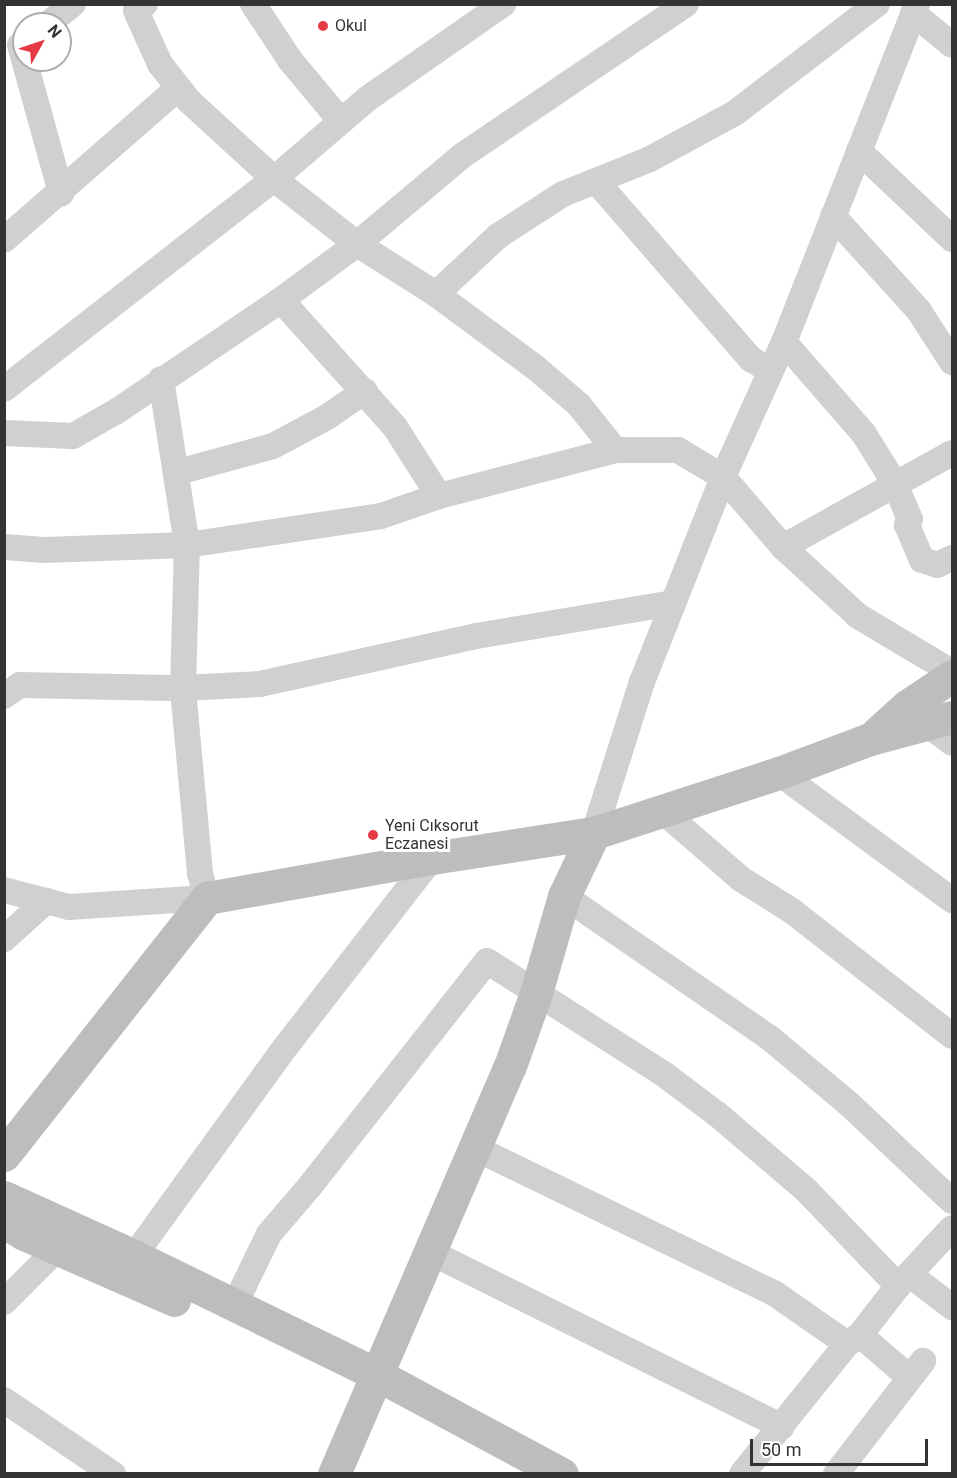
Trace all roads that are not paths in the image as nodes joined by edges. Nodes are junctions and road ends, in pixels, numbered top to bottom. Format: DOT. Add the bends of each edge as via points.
graph roads {
  1 [pos="253,4"];
  2 [pos="503,4"];
  3 [pos="686,4"];
  4 [pos="877,4"];
  5 [pos="138,7"];
  6 [pos="915,9"];
  7 [pos="952,45"];
  8 [pos="23,72"];
  9 [pos="178,88"];
  10 [pos="340,120"];
  11 [pos="859,151"];
  12 [pos="274,179"];
  13 [pos="596,181"];
  14 [pos="61,193"];
  15 [pos="833,216"];
  16 [pos="949,230"];
  17 [pos="4,240"];
  18 [pos="357,244"];
  19 [pos="436,294"];
  20 [pos="281,300"];
  21 [pos="784,342"];
  22 [pos="952,362"];
  23 [pos="771,371"];
  24 [pos="161,379"];
  25 [pos="4,389"];
  26 [pos="365,391"];
  27 [pos="4,434"];
  28 [pos="615,450"];
  29 [pos="952,453"];
  30 [pos="178,472"];
  31 [pos="723,477"];
  32 [pos="895,484"];
  33 [pos="439,496"];
  34 [pos="186,545"];
  35 [pos="4,547"];
  36 [pos="783,547"];
  37 [pos="952,558"];
  38 [pos="673,603"];
  39 [pos="952,674"];
  40 [pos="183,688"];
  41 [pos="4,696"];
  42 [pos="944,728"];
  43 [pos="870,739"];
  44 [pos="779,773"];
  45 [pos="660,810"];
  46 [pos="594,833"];
  47 [pos="432,858"];
  48 [pos="4,890"];
  49 [pos="564,896"];
  50 [pos="207,898"];
  51 [pos="952,900"];
  52 [pos="46,901"];
  53 [pos="4,939"];
  54 [pos="536,993"];
  55 [pos="952,1036"];
  56 [pos="475,1148"];
  57 [pos="4,1155"];
  58 [pos="4,1197"];
  59 [pos="952,1201"];
  60 [pos="4,1222"];
  61 [pos="952,1228"];
  62 [pos="57,1248"];
  63 [pos="428,1251"];
  64 [pos="134,1256"];
  65 [pos="904,1280"];
  66 [pos="4,1302"];
  67 [pos="234,1306"];
  68 [pos="952,1307"];
  69 [pos="854,1340"];
  70 [pos="372,1384"];
  71 [pos="4,1400"];
  72 [pos="782,1427"];
  73 [pos="98,1469"];
  74 [pos="334,1473"];
  75 [pos="516,1473"];
  76 [pos="562,1473"];
  77 [pos="742,1473"];
  78 [pos="836,1473"];
  1 -- 10 [label="street" via="290,60"];
  2 -- 10 [label="street"];
  3 -- 18 [label="street" via="463,155"];
  4 -- 13 [label="street" via="735,113 650,159"];
  5 -- 9 [label="street" via="160,64"];
  6 -- 7 [label="street"];
  6 -- 11 [label="street"];
  8 -- 14 [label="street"];
  9 -- 12 [label="street"];
  9 -- 14 [label="street"];
  10 -- 12 [label="street"];
  11 -- 15 [label="street"];
  11 -- 16 [label="street"];
  12 -- 18 [label="street"];
  12 -- 25 [label="street"];
  13 -- 19 [label="street" via="563,194 498,236"];
  13 -- 23 [label="street" via="752,359"];
  14 -- 17 [label="street"];
  15 -- 21 [label="street"];
  15 -- 22 [label="street" via="919,311"];
  18 -- 19 [label="street"];
  18 -- 20 [label="street"];
  19 -- 28 [label="street" via="579,405"];
  20 -- 24 [label="street"];
  20 -- 26 [label="street"];
  21 -- 23 [label="street"];
  21 -- 32 [label="street" via="864,435"];
  23 -- 31 [label="street"];
  24 -- 27 [label="street" via="73,436"];
  24 -- 30 [label="street"];
  26 -- 30 [label="street" via="273,446"];
  26 -- 33 [label="street" via="395,427"];
  28 -- 31 [label="street" via="678,450"];
  28 -- 33 [label="street"];
  29 -- 32 [label="street"];
  30 -- 34 [label="street"];
  31 -- 36 [label="street"];
  31 -- 38 [label="street"];
  32 -- 36 [label="street"];
  32 -- 37 [label="street" via="922,560 937,566"];
  33 -- 34 [label="street" via="381,516"];
  34 -- 35 [label="street" via="44,550"];
  34 -- 40 [label="street"];
  36 -- 39 [label="street" via="858,616"];
  38 -- 40 [label="street" via="476,636 260,684"];
  38 -- 46 [label="street" via="642,682"];
  39 -- 43 [label="street"];
  40 -- 41 [label="street" via="20,685"];
  40 -- 50 [label="street" via="200,873"];
  42 -- 43 [label="street"];
  43 -- 44 [label="street"];
  44 -- 45 [label="street"];
  44 -- 51 [label="street"];
  45 -- 46 [label="street"];
  45 -- 55 [label="street" via="741,879 792,911"];
  46 -- 47 [label="street"];
  46 -- 49 [label="street"];
  47 -- 50 [label="street"];
  47 -- 64 [label="street" via="280,1054"];
  48 -- 52 [label="street"];
  49 -- 54 [label="street"];
  49 -- 59 [label="street" via="771,1039 866,1119"];
  50 -- 52 [label="street" via="69,907"];
  50 -- 57 [label="street"];
  52 -- 53 [label="street"];
  54 -- 56 [label="street"];
  54 -- 65 [label="street" via="665,1075 717,1114"];
  54 -- 67 [label="street" via="487,961 269,1234"];
  56 -- 63 [label="street"];
  56 -- 69 [label="street" via="774,1293"];
  58 -- 64 [label="street"];
  60 -- 62 [label="street"];
  61 -- 65 [label="street"];
  62 -- 66 [label="street"];
  62 -- 70 [label="street"];
  63 -- 70 [label="street"];
  63 -- 72 [label="street"];
  64 -- 67 [label="street"];
  65 -- 68 [label="street"];
  65 -- 69 [label="street"];
  67 -- 70 [label="street"];
  69 -- 72 [label="street"];
  69 -- 78 [label="street" via="916,1369"];
  70 -- 74 [label="street"];
  70 -- 75 [label="street"];
  70 -- 76 [label="street"];
  71 -- 73 [label="street"];
  72 -- 77 [label="street"];
}
